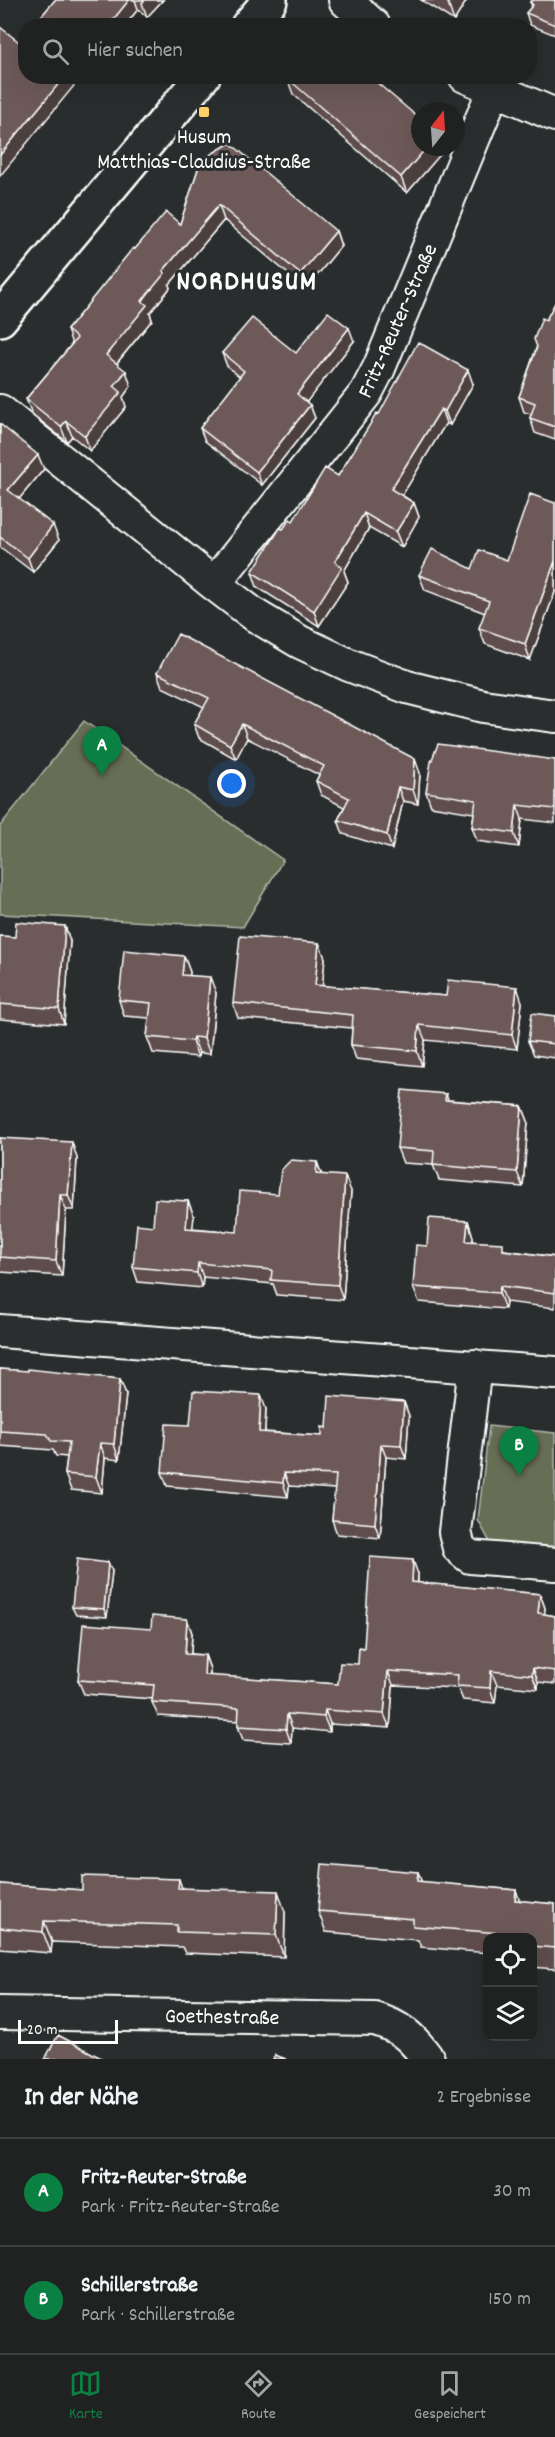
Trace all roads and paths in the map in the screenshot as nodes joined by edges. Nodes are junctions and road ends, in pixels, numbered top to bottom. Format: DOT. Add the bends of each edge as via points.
graph roads {
  1 [pos="270,0"];
  2 [pos="345,0"];
  3 [pos="255,18"];
  4 [pos="365,18"];
  5 [pos="196,84"];
  6 [pos="483,84"];
  7 [pos="494,89"];
  8 [pos="555,115"];
  9 [pos="0,319"];
  10 [pos="0,411"];
  11 [pos="214,584"];
  12 [pos="555,716"];
  13 [pos="0,1331"];
  14 [pos="475,1366"];
  15 [pos="555,1372"];
  16 [pos="555,1564"];
  17 [pos="0,2013"];
  18 [pos="428,2059"];
  1 -- 3 [label="street"];
  2 -- 4 [label="street"];
  5 -- 9 [label="street"];
  6 -- 7 [label="street"];
  7 -- 8 [label="street"];
  7 -- 11 [label="street, Fritz-Reuter-Straße" via="366,393"];
  10 -- 11 [label="street"];
  11 -- 12 [label="street" via="256,616 349,666 406,687 483,706"];
  13 -- 14 [label="street"];
  14 -- 15 [label="street"];
  14 -- 16 [label="street" via="455,1532 459,1548 470,1557"];
  17 -- 18 [label="street, Goethestraße" via="375,2019 399,2028"];
}
